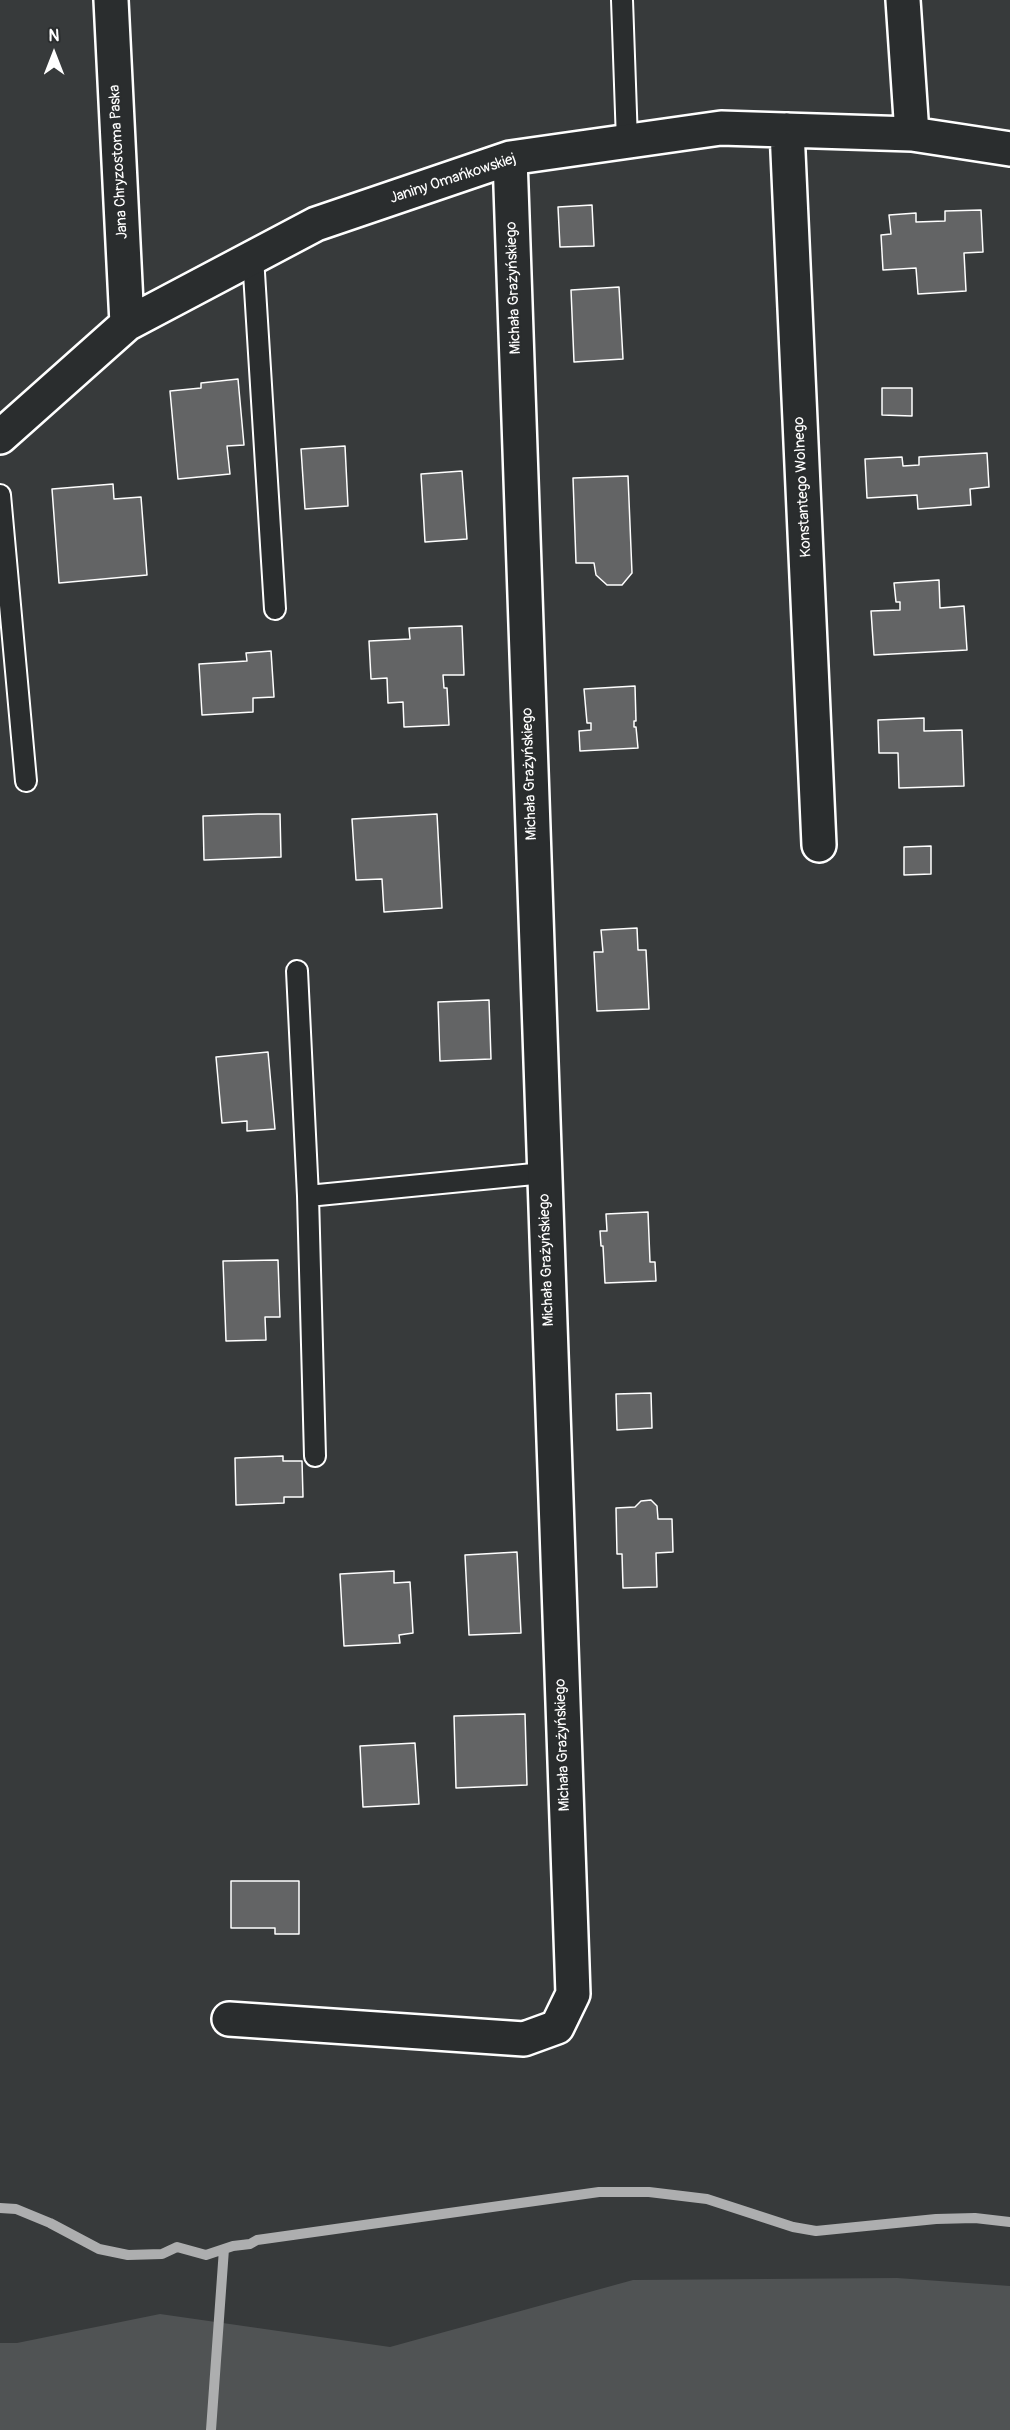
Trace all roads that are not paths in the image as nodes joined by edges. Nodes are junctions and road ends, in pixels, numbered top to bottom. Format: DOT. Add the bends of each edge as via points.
graph roads {
  1 [pos="111,0"];
  2 [pos="622,0"];
  3 [pos="903,0"];
  4 [pos="787,130"];
  5 [pos="912,134"];
  6 [pos="627,141"];
  7 [pos="1010,148"];
  8 [pos="510,158"];
  9 [pos="252,257"];
  10 [pos="128,324"];
  11 [pos="0,436"];
  12 [pos="0,495"];
  13 [pos="275,609"];
  14 [pos="26,782"];
  15 [pos="819,845"];
  16 [pos="297,971"];
  17 [pos="544,1173"];
  18 [pos="308,1196"];
  19 [pos="315,1456"];
  20 [pos="229,2019"];
  1 -- 10 [label="street, Jana Chryzostoma Paska"];
  2 -- 6 [label="lane"];
  3 -- 5 [label="street"];
  4 -- 5 [label="street, Janiny Omańkowskiej"];
  4 -- 6 [label="street, Janiny Omańkowskiej" via="721,128"];
  4 -- 15 [label="street, Konstantego Wolnego"];
  5 -- 7 [label="street, Janiny Omańkowskiej"];
  6 -- 8 [label="street, Janiny Omańkowskiej"];
  8 -- 9 [label="street, Janiny Omańkowskiej" via="316,224"];
  8 -- 17 [label="street, Michała Grażyńskiego"];
  9 -- 10 [label="street, Janiny Omańkowskiej"];
  9 -- 13 [label="lane"];
  10 -- 11 [label="street, Janiny Omańkowskiej"];
  12 -- 14 [label="lane"];
  16 -- 18 [label="lane"];
  17 -- 18 [label="lane"];
  17 -- 20 [label="street, Michała Grażyńskiego" via="573,1994 556,2027 524,2039"];
  18 -- 19 [label="lane"];
}
